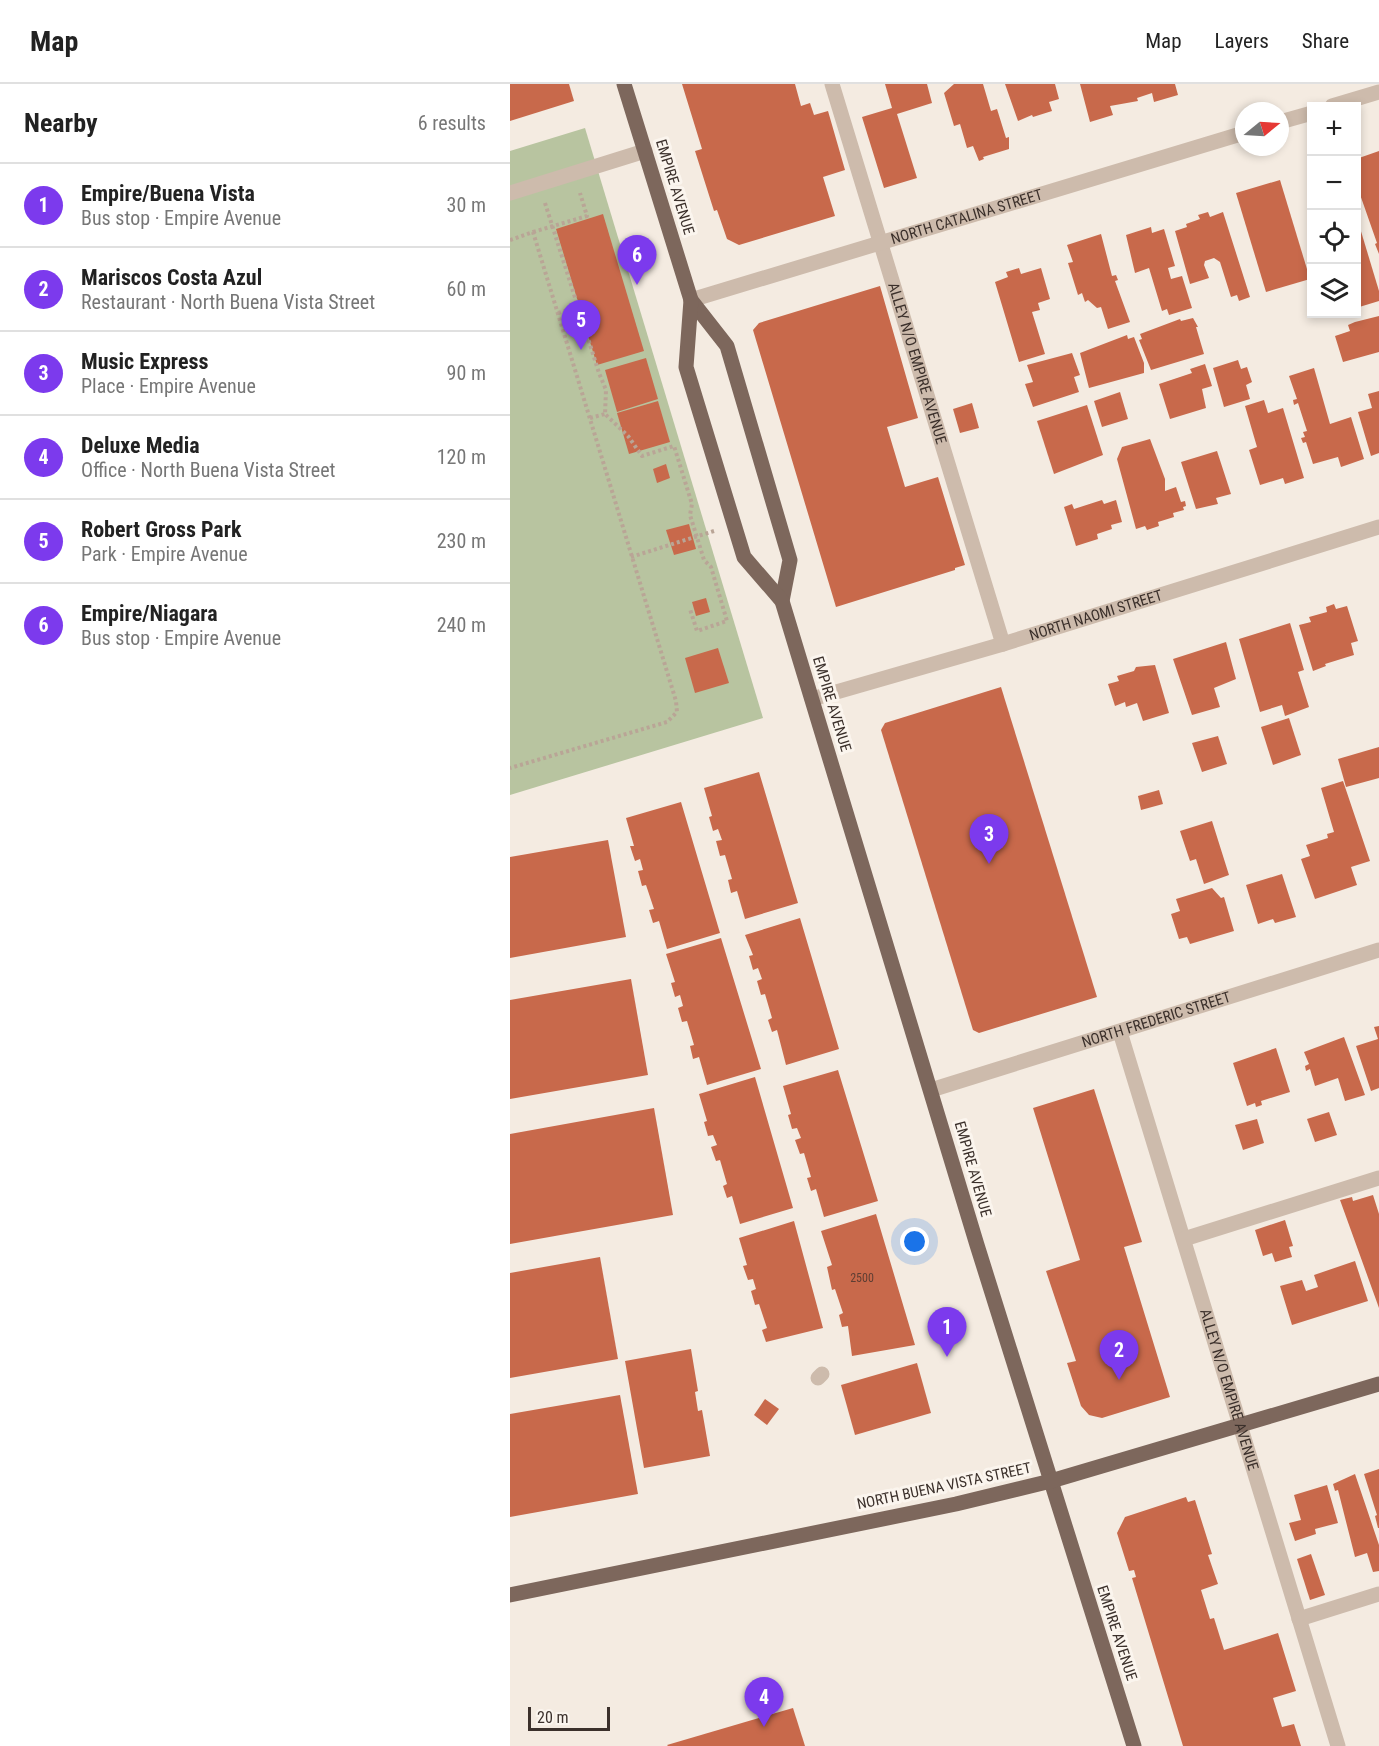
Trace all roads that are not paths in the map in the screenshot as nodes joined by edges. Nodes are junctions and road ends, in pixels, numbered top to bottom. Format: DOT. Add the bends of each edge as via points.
graph roads {
  1 [pos="624,84"];
  2 [pos="832,84"];
  3 [pos="1379,92"];
  4 [pos="1345,102"];
  5 [pos="1307,114"];
  6 [pos="1289,119"];
  7 [pos="1235,137"];
  8 [pos="645,151"];
  9 [pos="510,193"];
  10 [pos="881,244"];
  11 [pos="691,300"];
  12 [pos="1379,527"];
  13 [pos="782,601"];
  14 [pos="1003,644"];
  15 [pos="812,699"];
  16 [pos="1379,950"];
  17 [pos="1120,1032"];
  18 [pos="932,1090"];
  19 [pos="1379,1178"];
  20 [pos="1184,1239"];
  21 [pos="1379,1384"];
  22 [pos="1242,1425"];
  23 [pos="1050,1481"];
  24 [pos="1379,1593"];
  25 [pos="510,1595"];
  26 [pos="1299,1618"];
  27 [pos="1134,1746"];
  28 [pos="1338,1746"];
  1 -- 8 [label="main road, EMPIRE AVENUE"];
  2 -- 10 [label="street, ALLEY N/O EMPIRE AVENUE"];
  3 -- 4 [label="street"];
  5 -- 6 [label="street"];
  7 -- 10 [label="street, NORTH CATALINA STREET"];
  8 -- 9 [label="street"];
  8 -- 11 [label="main road, EMPIRE AVENUE"];
  10 -- 11 [label="street, NORTH CATALINA STREET"];
  10 -- 14 [label="street, ALLEY N/O EMPIRE AVENUE"];
  11 -- 13 [label="main road, EMPIRE AVENUE" via="727,346 790,560"];
  11 -- 13 [label="main road, EMPIRE AVENUE" via="686,368 744,556"];
  12 -- 14 [label="street, NORTH NAOMI STREET"];
  13 -- 15 [label="main road, EMPIRE AVENUE"];
  14 -- 15 [label="street, NORTH NAOMI STREET"];
  15 -- 18 [label="main road, EMPIRE AVENUE"];
  16 -- 17 [label="street, NORTH FREDERIC STREET"];
  17 -- 18 [label="street, NORTH FREDERIC STREET"];
  17 -- 20 [label="street, ALLEY N/O EMPIRE AVENUE"];
  18 -- 23 [label="main road, EMPIRE AVENUE"];
  19 -- 20 [label="street"];
  20 -- 22 [label="street, ALLEY N/O EMPIRE AVENUE"];
  21 -- 22 [label="main road, NORTH BUENA VISTA STREET"];
  22 -- 23 [label="main road, NORTH BUENA VISTA STREET"];
  22 -- 26 [label="street, ALLEY N/O EMPIRE AVENUE"];
  23 -- 25 [label="main road, NORTH BUENA VISTA STREET" via="956,1504"];
  23 -- 27 [label="main road, EMPIRE AVENUE"];
  24 -- 26 [label="street"];
  26 -- 28 [label="street, ALLEY N/O EMPIRE AVENUE"];
}
